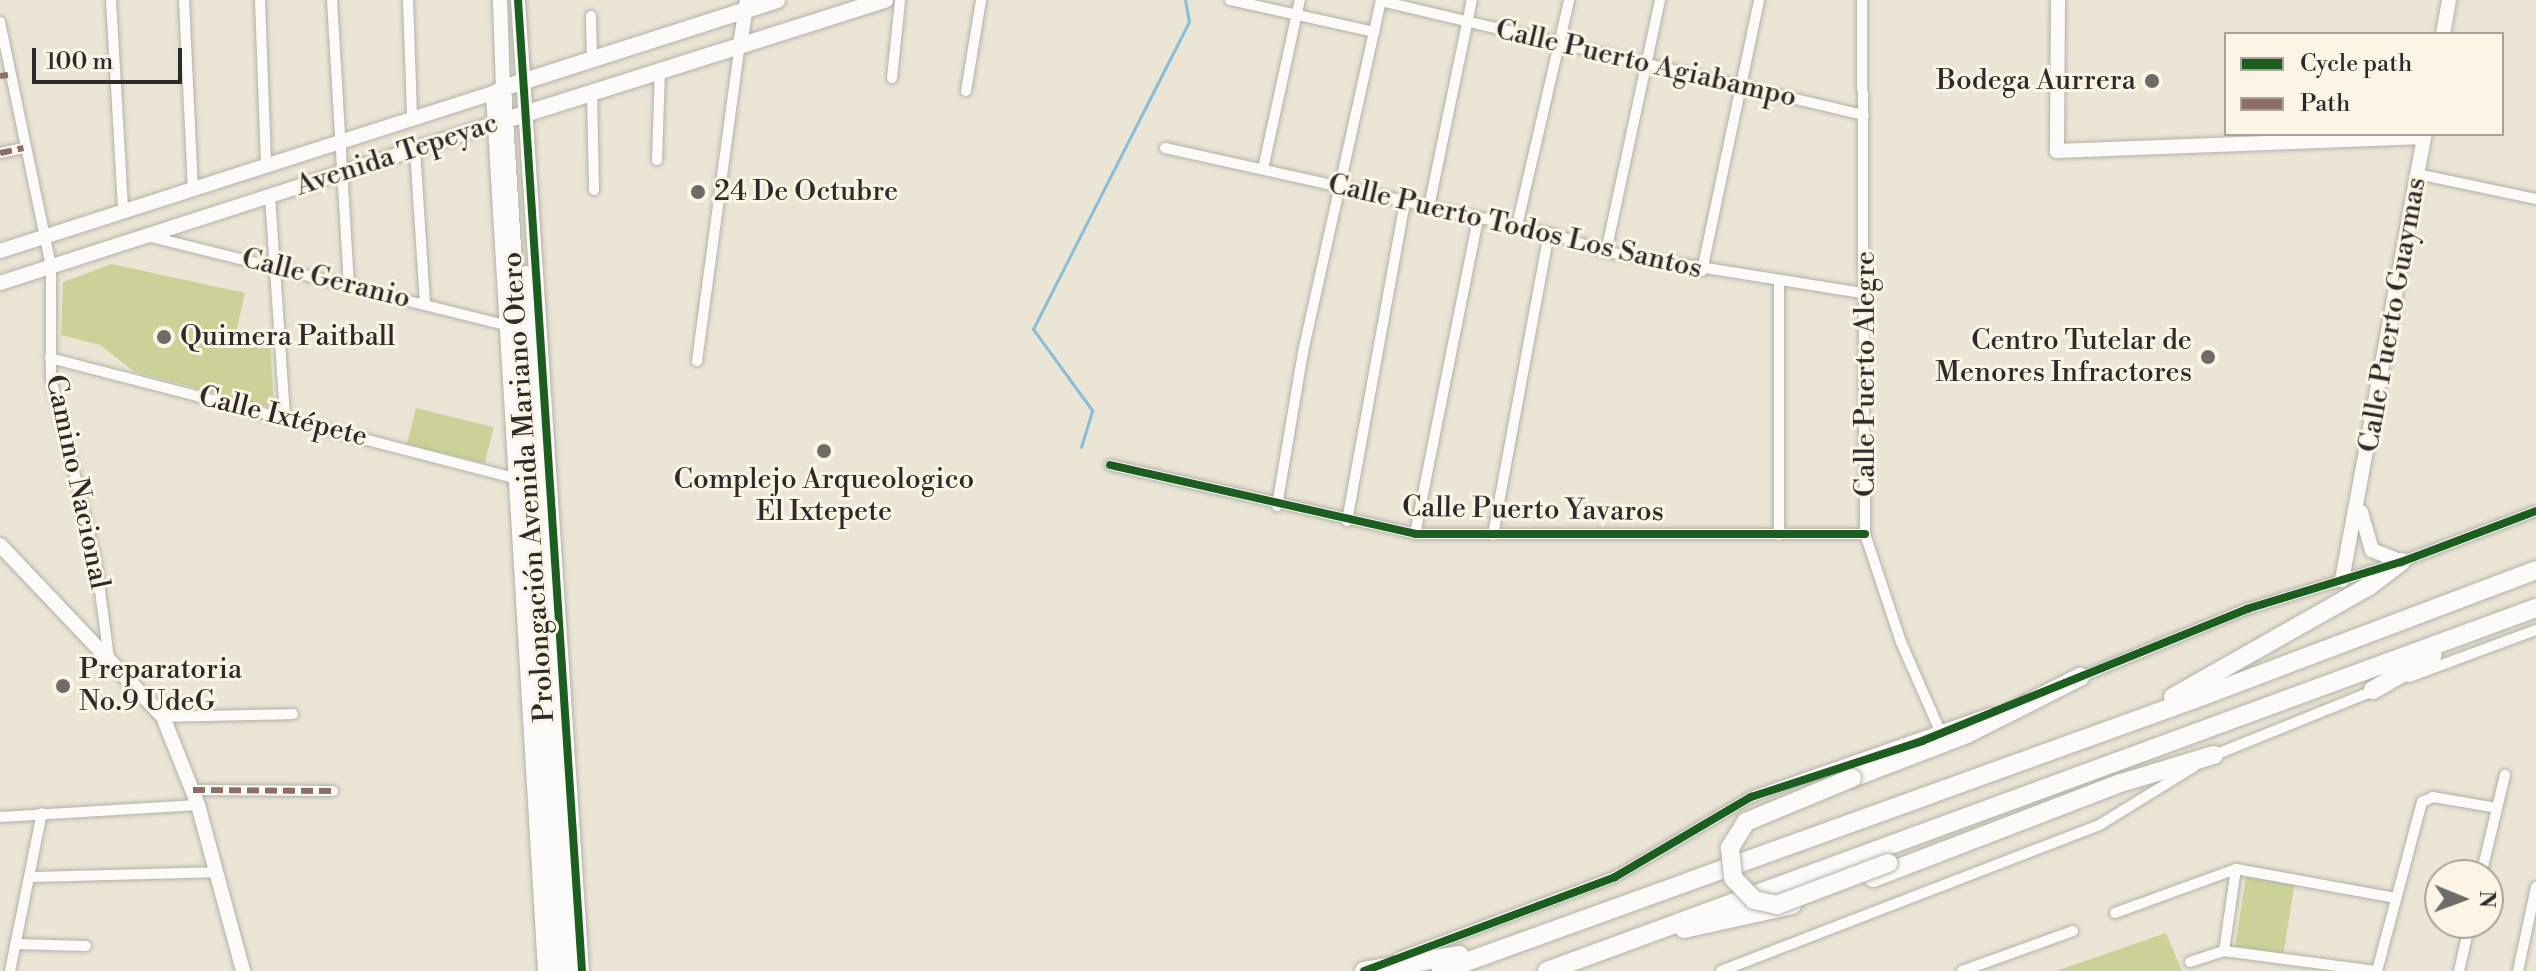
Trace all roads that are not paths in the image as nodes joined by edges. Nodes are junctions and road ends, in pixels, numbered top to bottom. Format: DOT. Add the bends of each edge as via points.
graph roads {
  1 [pos="111,0"];
  2 [pos="184,0"];
  3 [pos="260,0"];
  4 [pos="332,0"];
  5 [pos="408,0"];
  6 [pos="500,0"];
  7 [pos="518,0"];
  8 [pos="777,0"];
  9 [pos="885,0"];
  10 [pos="900,0"];
  11 [pos="981,0"];
  12 [pos="1230,0"];
  13 [pos="1300,0"];
  14 [pos="1472,0"];
  15 [pos="1569,0"];
  16 [pos="1660,0"];
  17 [pos="1759,0"];
  18 [pos="1862,0"];
  19 [pos="2058,0"];
  20 [pos="2449,0"];
  21 [pos="1381,1"];
  22 [pos="746,5"];
  23 [pos="591,16"];
  24 [pos="1297,16"];
  25 [pos="1468,21"];
  26 [pos="0,22"];
  27 [pos="1374,32"];
  28 [pos="2443,32"];
  29 [pos="1559,43"];
  30 [pos="740,45"];
  31 [pos="592,59"];
  32 [pos="1646,64"];
  33 [pos="660,71"];
  34 [pos="4,76"];
  35 [pos="892,78"];
  36 [pos="1741,86"];
  37 [pos="507,87"];
  38 [pos="966,91"];
  39 [pos="592,93"];
  40 [pos="1864,115"];
  41 [pos="412,117"];
  42 [pos="510,119"];
  43 [pos="2425,136"];
  44 [pos="340,140"];
  45 [pos="23,148"];
  46 [pos="1165,148"];
  47 [pos="415,149"];
  48 [pos="0,153"];
  49 [pos="657,160"];
  50 [pos="266,164"];
  51 [pos="1263,169"];
  52 [pos="342,173"];
  53 [pos="2417,174"];
  54 [pos="1338,186"];
  55 [pos="193,188"];
  56 [pos="594,190"];
  57 [pos="270,196"];
  58 [pos="2536,199"];
  59 [pos="1405,201"];
  60 [pos="1429,207"];
  61 [pos="123,211"];
  62 [pos="1478,218"];
  63 [pos="1517,226"];
  64 [pos="1549,233"];
  65 [pos="46,236"];
  66 [pos="146,236"];
  67 [pos="0,251"];
  68 [pos="1606,252"];
  69 [pos="51,266"];
  70 [pos="274,266"];
  71 [pos="1702,271"];
  72 [pos="0,283"];
  73 [pos="1779,283"];
  74 [pos="349,284"];
  75 [pos="1867,294"];
  76 [pos="425,303"];
  77 [pos="506,325"];
  78 [pos="50,358"];
  79 [pos="697,361"];
  80 [pos="285,416"];
  81 [pos="1110,465"];
  82 [pos="515,478"];
  83 [pos="2361,496"];
  84 [pos="1277,506"];
  85 [pos="2536,511"];
  86 [pos="1347,521"];
  87 [pos="1415,534"];
  88 [pos="1865,534"];
  89 [pos="1493,535"];
  90 [pos="1779,535"];
  91 [pos="0,545"];
  92 [pos="538,555"];
  93 [pos="2401,562"];
  94 [pos="2536,570"];
  95 [pos="2342,580"];
  96 [pos="558,587"];
  97 [pos="522,589"];
  98 [pos="2536,608"];
  99 [pos="2536,630"];
  100 [pos="2468,634"];
  101 [pos="109,659"];
  102 [pos="2080,677"];
  103 [pos="2373,690"];
  104 [pos="293,714"];
  105 [pos="163,717"];
  106 [pos="2122,724"];
  107 [pos="1941,733"];
  108 [pos="2214,755"];
  109 [pos="2112,762"];
  110 [pos="2505,775"];
  111 [pos="2121,783"];
  112 [pos="333,791"];
  113 [pos="2066,793"];
  114 [pos="534,796"];
  115 [pos="571,797"];
  116 [pos="195,798"];
  117 [pos="2497,808"];
  118 [pos="42,813"];
  119 [pos="0,817"];
  120 [pos="555,830"];
  121 [pos="2485,859"];
  122 [pos="2236,869"];
  123 [pos="217,872"];
  124 [pos="30,877"];
  125 [pos="2214,877"];
  126 [pos="2536,887"];
  127 [pos="2233,891"];
  128 [pos="2396,898"];
  129 [pos="2115,913"];
  130 [pos="1658,931"];
  131 [pos="2073,931"];
  132 [pos="2466,939"];
  133 [pos="15,944"];
  134 [pos="86,946"];
  135 [pos="1503,948"];
  136 [pos="2224,951"];
  137 [pos="2190,962"];
  138 [pos="563,963"];
  139 [pos="10,971"];
  140 [pos="243,971"];
  141 [pos="545,971"];
  142 [pos="582,971"];
  143 [pos="1364,971"];
  144 [pos="1441,971"];
  145 [pos="1547,971"];
  146 [pos="1721,971"];
  147 [pos="1962,971"];
  148 [pos="2377,971"];
  149 [pos="2459,971"];
  150 [pos="2518,971"];
  1 -- 61 [label="street"];
  2 -- 55 [label="street"];
  3 -- 50 [label="street"];
  4 -- 44 [label="street"];
  5 -- 41 [label="street"];
  6 -- 37 [label="street, Prolongación Avenida Mariano Otero"];
  7 -- 37 [label="street, Prolongación Avenida Mariano Otero"];
  8 -- 22 [label="main road, Avenida Tepeyac"];
  9 -- 30 [label="main road, Avenida Tepeyac"];
  10 -- 35 [label="street"];
  11 -- 38 [label="street"];
  12 -- 24 [label="street"];
  13 -- 24 [label="street"];
  14 -- 25 [label="street"];
  15 -- 29 [label="street"];
  16 -- 32 [label="street"];
  17 -- 36 [label="street"];
  18 -- 40 [label="street, Calle Puerto Alegre"];
  19 -- 43 [label="street" via="2057,151"];
  20 -- 28 [label="street"];
  21 -- 25 [label="street, Calle Puerto Agiabampo"];
  21 -- 27 [label="street"];
  22 -- 30 [label="street"];
  22 -- 31 [label="main road, Avenida Tepeyac"];
  23 -- 31 [label="street"];
  24 -- 27 [label="street"];
  24 -- 51 [label="street"];
  25 -- 29 [label="street, Calle Puerto Agiabampo"];
  25 -- 60 [label="street"];
  26 -- 34 [label="street, Camino Nacional"];
  27 -- 54 [label="street"];
  29 -- 32 [label="street, Calle Puerto Agiabampo"];
  29 -- 63 [label="street"];
  30 -- 33 [label="main road, Avenida Tepeyac"];
  30 -- 79 [label="street"];
  31 -- 37 [label="main road, Avenida Tepeyac"];
  32 -- 36 [label="street, Calle Puerto Agiabampo"];
  32 -- 68 [label="street"];
  33 -- 39 [label="main road, Avenida Tepeyac"];
  33 -- 49 [label="street"];
  34 -- 45 [label="street, Camino Nacional"];
  36 -- 40 [label="street, Calle Puerto Agiabampo"];
  36 -- 71 [label="street"];
  37 -- 41 [label="street, Avenida Tepeyac"];
  37 -- 42 [label="main road, Prolongación Avenida Mariano Otero"];
  37 -- 42 [label="street, Prolongación Avenida Mariano Otero"];
  39 -- 42 [label="main road, Avenida Tepeyac"];
  39 -- 56 [label="street"];
  40 -- 75 [label="street, Calle Puerto Alegre"];
  41 -- 44 [label="street, Avenida Tepeyac"];
  42 -- 47 [label="street, Avenida Tepeyac"];
  42 -- 77 [label="street, Prolongación Avenida Mariano Otero"];
  42 -- 92 [label="main road, Prolongación Avenida Mariano Otero"];
  42 -- 96 [label="street, Prolongación Avenida Mariano Otero"];
  43 -- 53 [label="street, Calle Puerto Guaymas"];
  44 -- 50 [label="street, Avenida Tepeyac"];
  44 -- 52 [label="street"];
  45 -- 48 [label="street"];
  45 -- 65 [label="street, Camino Nacional"];
  46 -- 51 [label="street, Calle Puerto Todos Los Santos"];
  47 -- 52 [label="street, Avenida Tepeyac"];
  47 -- 76 [label="street"];
  50 -- 55 [label="street, Avenida Tepeyac"];
  51 -- 54 [label="street, Calle Puerto Todos Los Santos"];
  52 -- 57 [label="street, Avenida Tepeyac"];
  52 -- 74 [label="street"];
  53 -- 58 [label="street"];
  53 -- 83 [label="street, Calle Puerto Guaymas"];
  54 -- 59 [label="street, Calle Puerto Todos Los Santos"];
  54 -- 84 [label="street"];
  55 -- 61 [label="street, Avenida Tepeyac"];
  57 -- 66 [label="street, Avenida Tepeyac"];
  57 -- 70 [label="street"];
  59 -- 60 [label="street, Calle Puerto Todos Los Santos"];
  59 -- 86 [label="street"];
  60 -- 62 [label="street, Calle Puerto Todos Los Santos"];
  61 -- 65 [label="street, Avenida Tepeyac"];
  62 -- 63 [label="street, Calle Puerto Todos Los Santos"];
  62 -- 87 [label="street"];
  63 -- 64 [label="street, Calle Puerto Todos Los Santos"];
  64 -- 68 [label="street, Calle Puerto Todos Los Santos"];
  64 -- 89 [label="street"];
  65 -- 67 [label="street, Avenida Tepeyac"];
  65 -- 69 [label="street, Camino Nacional"];
  66 -- 69 [label="street, Avenida Tepeyac"];
  66 -- 70 [label="street, Calle Geranio"];
  68 -- 71 [label="street, Calle Puerto Todos Los Santos"];
  69 -- 72 [label="street, Avenida Tepeyac"];
  69 -- 78 [label="street, Camino Nacional"];
  70 -- 74 [label="street, Calle Geranio"];
  70 -- 80 [label="street"];
  71 -- 73 [label="street, Calle Puerto Todos Los Santos"];
  73 -- 75 [label="street, Calle Puerto Todos Los Santos"];
  73 -- 90 [label="street"];
  74 -- 76 [label="street, Calle Geranio"];
  75 -- 88 [label="street, Calle Puerto Alegre"];
  76 -- 77 [label="street, Calle Geranio"];
  77 -- 82 [label="street, Prolongación Avenida Mariano Otero"];
  78 -- 80 [label="street, Calle Ixtépete"];
  78 -- 101 [label="street, Camino Nacional" via="55,401 96,561"];
  80 -- 82 [label="street, Calle Ixtépete"];
  81 -- 84 [label="street, Calle Puerto Yavaros"];
  82 -- 97 [label="street, Prolongación Avenida Mariano Otero"];
  83 -- 93 [label="street, Calle Puerto Guaymas" via="2368,543 2381,556"];
  83 -- 95 [label="street, Calle Puerto Guaymas"];
  84 -- 86 [label="street, Calle Puerto Yavaros"];
  85 -- 93 [label="street"];
  86 -- 87 [label="street, Calle Puerto Yavaros"];
  87 -- 89 [label="street, Calle Puerto Yavaros"];
  88 -- 90 [label="street, Calle Puerto Yavaros"];
  88 -- 107 [label="street, Calle Puerto Alegre" via="1901,642"];
  89 -- 90 [label="street, Calle Puerto Yavaros"];
  91 -- 101 [label="street"];
  92 -- 96 [label="main road"];
  92 -- 97 [label="main road"];
  92 -- 120 [label="main road, Prolongación Avenida Mariano Otero"];
  93 -- 95 [label="street"];
  93 -- 106 [label="highway" via="2369,586"];
  94 -- 106 [label="highway"];
  95 -- 102 [label="street" via="2247,609"];
  96 -- 115 [label="street, Prolongación Avenida Mariano Otero"];
  97 -- 114 [label="street, Prolongación Avenida Mariano Otero"];
  98 -- 100 [label="highway"];
  99 -- 103 [label="street"];
  100 -- 103 [label="highway"];
  100 -- 109 [label="highway"];
  101 -- 105 [label="street"];
  102 -- 107 [label="street"];
  102 -- 113 [label="highway, bridge" via="1967,734 1746,822 1730,848 1733,878 1754,900 1777,905"];
  103 -- 108 [label="street"];
  104 -- 105 [label="street"];
  105 -- 116 [label="street"];
  106 -- 135 [label="highway"];
  107 -- 143 [label="street" via="1751,797 1615,877"];
  108 -- 111 [label="highway"];
  108 -- 146 [label="street" via="2101,824"];
  109 -- 113 [label="highway"];
  109 -- 130 [label="highway"];
  110 -- 117 [label="street"];
  111 -- 113 [label="highway"];
  111 -- 130 [label="highway" via="1813,899 1718,924"];
  112 -- 116 [label="street"];
  114 -- 120 [label="main road"];
  114 -- 141 [label="street, Prolongación Avenida Mariano Otero"];
  115 -- 120 [label="main road"];
  115 -- 142 [label="street, Prolongación Avenida Mariano Otero"];
  116 -- 118 [label="street"];
  116 -- 123 [label="street"];
  117 -- 121 [label="street"];
  117 -- 128 [label="street" via="2433,797 2422,802"];
  118 -- 119 [label="street"];
  118 -- 124 [label="street"];
  120 -- 138 [label="main road, Prolongación Avenida Mariano Otero"];
  122 -- 125 [label="street"];
  122 -- 127 [label="street"];
  122 -- 128 [label="street"];
  123 -- 124 [label="street"];
  123 -- 140 [label="street"];
  124 -- 133 [label="street"];
  125 -- 127 [label="street"];
  125 -- 129 [label="street"];
  126 -- 150 [label="street"];
  127 -- 136 [label="street"];
  128 -- 148 [label="street"];
  130 -- 145 [label="highway"];
  131 -- 147 [label="street"];
  132 -- 149 [label="street"];
  133 -- 134 [label="street"];
  133 -- 139 [label="street"];
  135 -- 143 [label="highway"];
  135 -- 144 [label="highway"];
  136 -- 137 [label="street"];
  136 -- 148 [label="street"];
}
